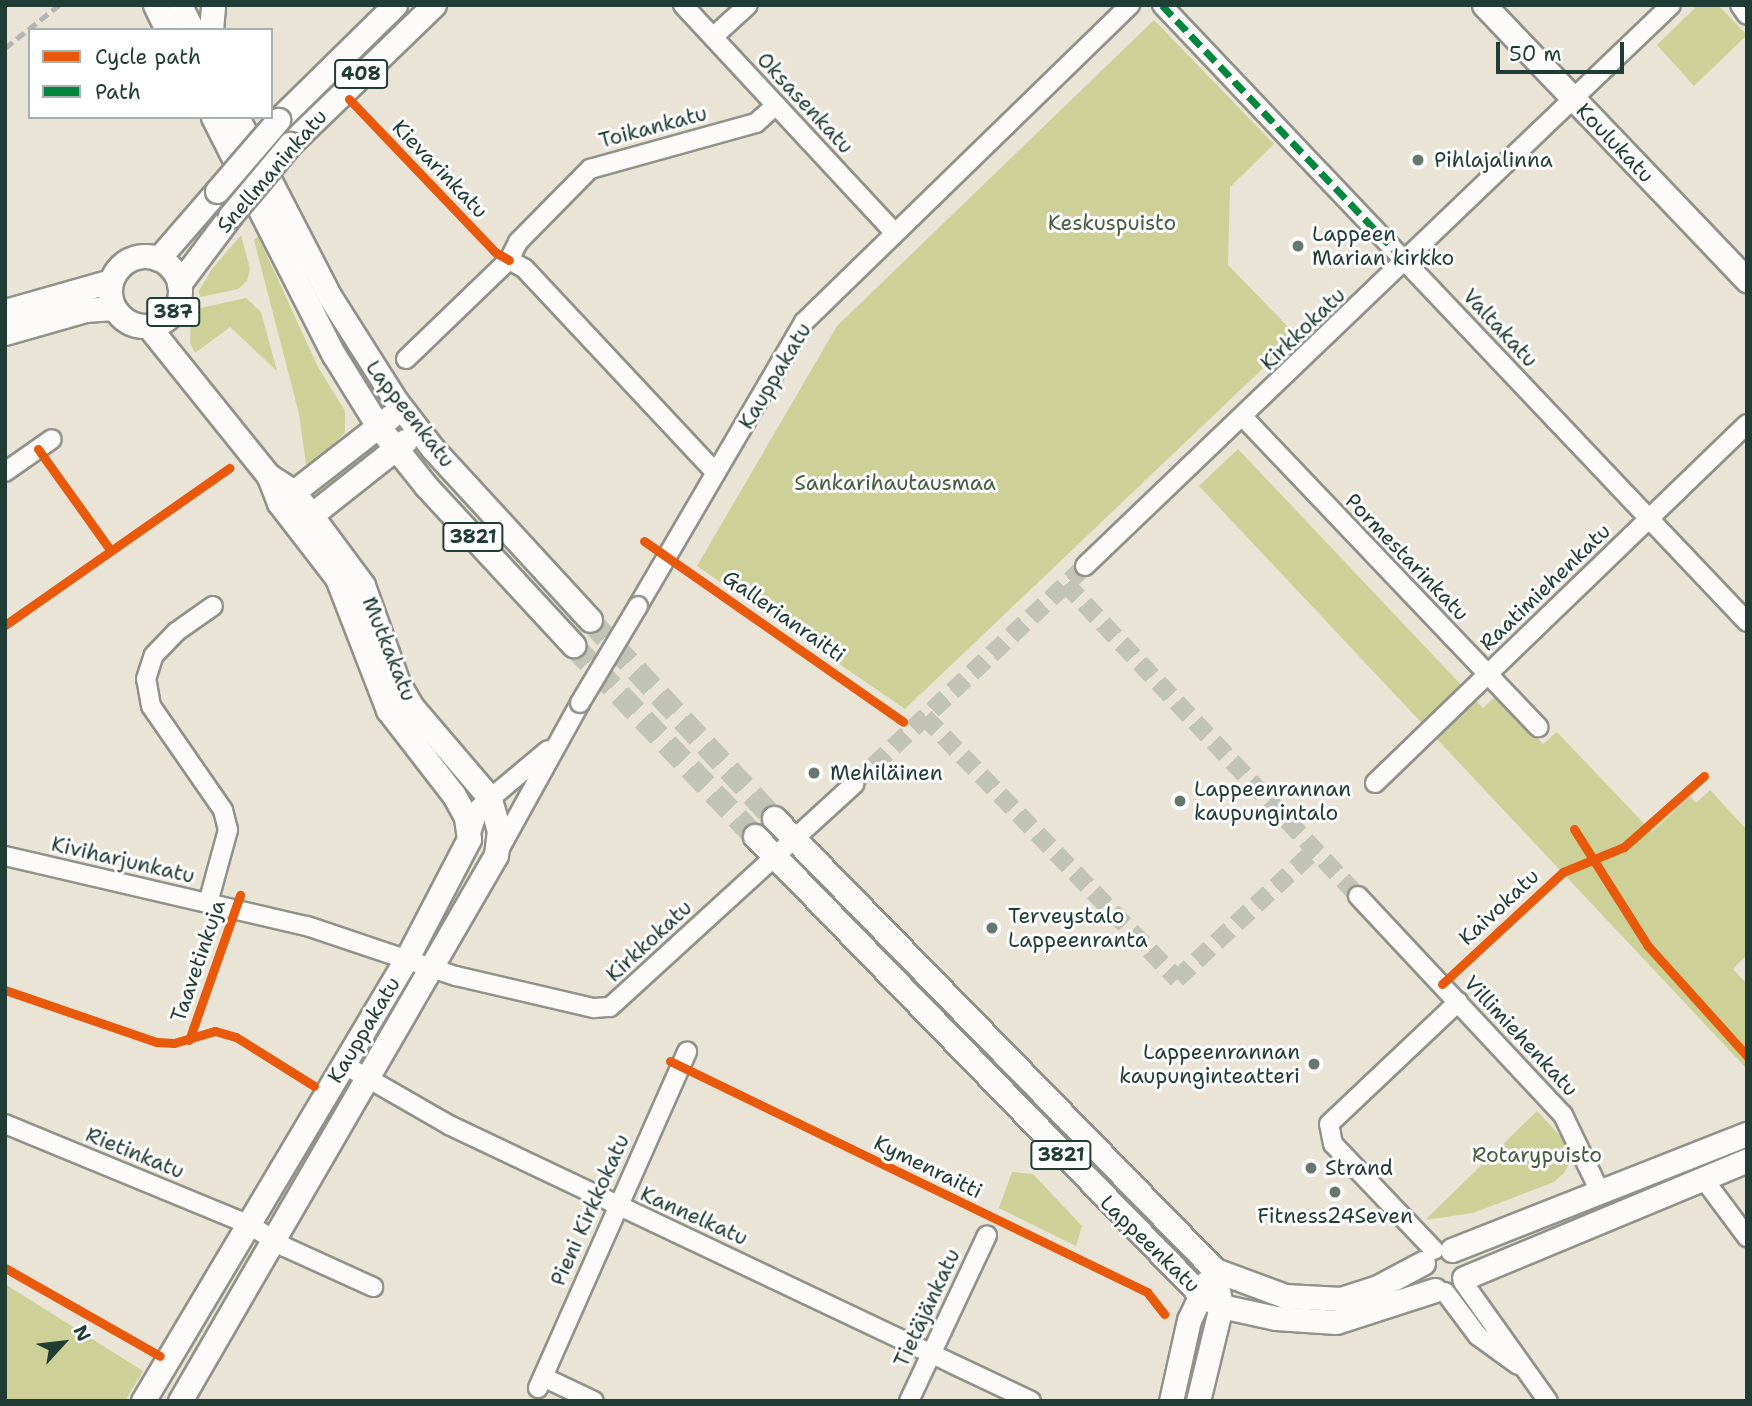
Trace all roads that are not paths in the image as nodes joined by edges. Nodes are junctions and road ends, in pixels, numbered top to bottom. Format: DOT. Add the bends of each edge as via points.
graph roads {
  1 [pos="155,5"];
  2 [pos="180,5"];
  3 [pos="213,5"];
  4 [pos="394,5"];
  5 [pos="433,5"];
  6 [pos="683,5"];
  7 [pos="747,5"];
  8 [pos="1130,5"];
  9 [pos="1162,5"];
  10 [pos="1484,5"];
  11 [pos="1671,5"];
  12 [pos="1740,5"];
  13 [pos="1747,15"];
  14 [pos="166,28"];
  15 [pos="191,28"];
  16 [pos="211,28"];
  17 [pos="713,37"];
  18 [pos="1573,100"];
  19 [pos="776,105"];
  20 [pos="214,119"];
  21 [pos="242,124"];
  22 [pos="894,232"];
  23 [pos="158,259"];
  24 [pos="509,260"];
  25 [pos="1405,261"];
  26 [pos="1747,280"];
  27 [pos="111,281"];
  28 [pos="179,284"];
  29 [pos="114,308"];
  30 [pos="5,311"];
  31 [pos="148,326"];
  32 [pos="5,333"];
  33 [pos="407,359"];
  34 [pos="401,408"];
  35 [pos="1244,418"];
  36 [pos="1747,425"];
  37 [pos="378,426"];
  38 [pos="418,431"];
  39 [pos="52,439"];
  40 [pos="395,449"];
  41 [pos="5,472"];
  42 [pos="716,473"];
  43 [pos="286,498"];
  44 [pos="1648,518"];
  45 [pos="305,520"];
  46 [pos="1085,566"];
  47 [pos="213,606"];
  48 [pos="590,620"];
  49 [pos="1747,622"];
  50 [pos="573,645"];
  51 [pos="1488,674"];
  52 [pos="1538,727"];
  53 [pos="554,746"];
  54 [pos="1375,783"];
  55 [pos="854,784"];
  56 [pos="453,794"];
  57 [pos="488,806"];
  58 [pos="519,813"];
  59 [pos="774,818"];
  60 [pos="755,836"];
  61 [pos="793,838"];
  62 [pos="469,839"];
  63 [pos="496,855"];
  64 [pos="5,856"];
  65 [pos="774,856"];
  66 [pos="1358,895"];
  67 [pos="208,903"];
  68 [pos="407,958"];
  69 [pos="430,968"];
  70 [pos="1458,1002"];
  71 [pos="687,1052"];
  72 [pos="343,1064"];
  73 [pos="366,1079"];
  74 [pos="5,1124"];
  75 [pos="1747,1134"];
  76 [pos="1747,1160"];
  77 [pos="1703,1178"];
  78 [pos="1600,1192"];
  79 [pos="616,1206"];
  80 [pos="248,1224"];
  81 [pos="986,1235"];
  82 [pos="1747,1237"];
  83 [pos="273,1240"];
  84 [pos="1436,1254"];
  85 [pos="1215,1270"];
  86 [pos="1452,1286"];
  87 [pos="373,1287"];
  88 [pos="1200,1294"];
  89 [pos="1220,1306"];
  90 [pos="932,1353"];
  91 [pos="143,1401"];
  92 [pos="180,1401"];
  93 [pos="594,1401"];
  94 [pos="909,1401"];
  95 [pos="1031,1401"];
  96 [pos="1171,1401"];
  97 [pos="1198,1401"];
  98 [pos="1548,1401"];
  1 -- 14 [label="main road"];
  2 -- 15 [label="main road"];
  3 -- 16 [label="main road"];
  4 -- 23 [label="main road, Snellmaninkatu / 408, bridge" via="278,120"];
  5 -- 28 [label="main road, Snellmaninkatu / 408, bridge" via="290,144"];
  6 -- 17 [label="street, Oksasenkatu"];
  7 -- 17 [label="street"];
  8 -- 22 [label="street, Kauppakatu"];
  9 -- 25 [label="street, Valtakatu"];
  10 -- 18 [label="main road, Koulukatu"];
  11 -- 18 [label="street, Kirkkokatu"];
  12 -- 13 [label="street"];
  17 -- 19 [label="street, Oksasenkatu"];
  18 -- 25 [label="street, Kirkkokatu"];
  18 -- 26 [label="main road, Koulukatu"];
  19 -- 22 [label="street, Oksasenkatu"];
  19 -- 24 [label="street, Toikankatu" via="756,123 590,169 518,242"];
  20 -- 37 [label="main road, Lappeenkatu / 3821" via="334,355"];
  21 -- 34 [label="main road, Lappeenkatu / 3821" via="355,340"];
  22 -- 42 [label="street, Kauppakatu" via="804,322"];
  23 -- 27 [label="main road" via="147,256 125,262"];
  23 -- 28 [label="main road, 387" via="168,265"];
  24 -- 33 [label="street, Toikankatu"];
  24 -- 42 [label="street" via="526,269"];
  25 -- 35 [label="street, Kirkkokatu"];
  25 -- 44 [label="street, Valtakatu"];
  27 -- 29 [label="main road, 387"];
  27 -- 30 [label="main road"];
  28 -- 31 [label="main road, 387" via="179,296 169,316"];
  29 -- 31 [label="main road, 387" via="129,322"];
  29 -- 32 [label="main road, 387" via="85,310"];
  31 -- 43 [label="main road, Mutkakatu / 387"];
  34 -- 37 [label="main road"];
  34 -- 38 [label="main road, Lappeenkatu / 3821"];
  35 -- 46 [label="street, Kirkkokatu"];
  35 -- 51 [label="street, Pormestarinkatu"];
  36 -- 44 [label="street, Raatimiehenkatu"];
  37 -- 40 [label="main road, Lappeenkatu / 3821"];
  37 -- 43 [label="main road"];
  38 -- 40 [label="main road"];
  38 -- 48 [label="main road, Lappeenkatu / 3821"];
  39 -- 41 [label="street"];
  40 -- 45 [label="main road"];
  40 -- 50 [label="main road, Lappeenkatu / 3821"];
  42 -- 53 [label="street, Kauppakatu, bridge"];
  43 -- 45 [label="main road, Mutkakatu / 387"];
  44 -- 49 [label="street, Valtakatu"];
  44 -- 51 [label="street, Raatimiehenkatu"];
  45 -- 56 [label="main road, Mutkakatu" via="337,578 388,710"];
  45 -- 57 [label="main road, Mutkakatu" via="363,585 398,683"];
  47 -- 67 [label="street" via="176,632 154,655 146,679 150,706 223,810 228,830"];
  51 -- 52 [label="street, Pormestarinkatu"];
  51 -- 54 [label="street, Raatimiehenkatu"];
  53 -- 57 [label="street, Kauppakatu"];
  53 -- 58 [label="street, Kauppakatu"];
  55 -- 61 [label="street, Kirkkokatu"];
  56 -- 57 [label="street, Mutkakatu"];
  56 -- 62 [label="main road, Mutkakatu" via="466,817"];
  57 -- 58 [label="street, Mutkakatu"];
  57 -- 62 [label="street, Kauppakatu"];
  57 -- 63 [label="main road"];
  58 -- 63 [label="street, Kauppakatu"];
  59 -- 61 [label="main road, Lappeenkatu / 3821"];
  60 -- 65 [label="main road, Lappeenkatu / 3821"];
  61 -- 65 [label="street, Kirkkokatu"];
  61 -- 85 [label="main road, Lappeenkatu / 3821"];
  62 -- 68 [label="main road, Kauppakatu"];
  63 -- 69 [label="main road, Kauppakatu"];
  64 -- 67 [label="street, Kiviharjunkatu"];
  65 -- 69 [label="street, Kirkkokatu" via="610,1007 594,1008"];
  65 -- 88 [label="main road, Lappeenkatu / 3821"];
  66 -- 70 [label="street, Villimiehenkatu"];
  67 -- 68 [label="street, Kiviharjunkatu" via="307,926"];
  68 -- 69 [label="street, Kiviharjunkatu"];
  68 -- 72 [label="main road, Kauppakatu"];
  69 -- 73 [label="main road, Kauppakatu"];
  70 -- 78 [label="street, Villimiehenkatu" via="1563,1115"];
  70 -- 84 [label="street" via="1329,1124 1333,1144"];
  71 -- 79 [label="street, Pieni Kirkkokatu"];
  72 -- 73 [label="street, Kannelkatu"];
  72 -- 80 [label="main road, Kauppakatu"];
  73 -- 79 [label="street, Kannelkatu"];
  73 -- 83 [label="main road, Kauppakatu"];
  74 -- 80 [label="street, Rietinkatu"];
  75 -- 78 [label="main road, Lappeenkatu / 3821"];
  76 -- 77 [label="main road, Lappeenkatu / 3821"];
  77 -- 82 [label="street"];
  77 -- 86 [label="main road, Lappeenkatu / 3821"];
  78 -- 84 [label="main road, Lappeenkatu / 3821"];
  79 -- 90 [label="street, Kannelkatu"];
  79 -- 93 [label="street, Pieni Kirkkokatu" via="541,1382"];
  80 -- 83 [label="street, Rietinkatu"];
  80 -- 91 [label="main road, Kauppakatu"];
  81 -- 90 [label="street, Tietäjänkatu"];
  83 -- 87 [label="street, Rietinkatu"];
  83 -- 92 [label="main road, Kauppakatu"];
  84 -- 85 [label="main road, Lappeenkatu / 3821" via="1378,1287 1341,1299 1285,1296"];
  84 -- 86 [label="main road" via="1464,1261"];
  84 -- 86 [label="main road" via="1424,1279"];
  85 -- 88 [label="main road"];
  85 -- 89 [label="main road"];
  86 -- 89 [label="main road, Lappeenkatu / 3821" via="1336,1322 1276,1318"];
  86 -- 98 [label="street" via="1478,1336 1528,1372"];
  88 -- 89 [label="main road, Lappeenkatu / 3821"];
  88 -- 96 [label="main road"];
  89 -- 97 [label="main road"];
  90 -- 94 [label="street, Tietäjänkatu"];
  90 -- 95 [label="street, Kannelkatu"];
}
